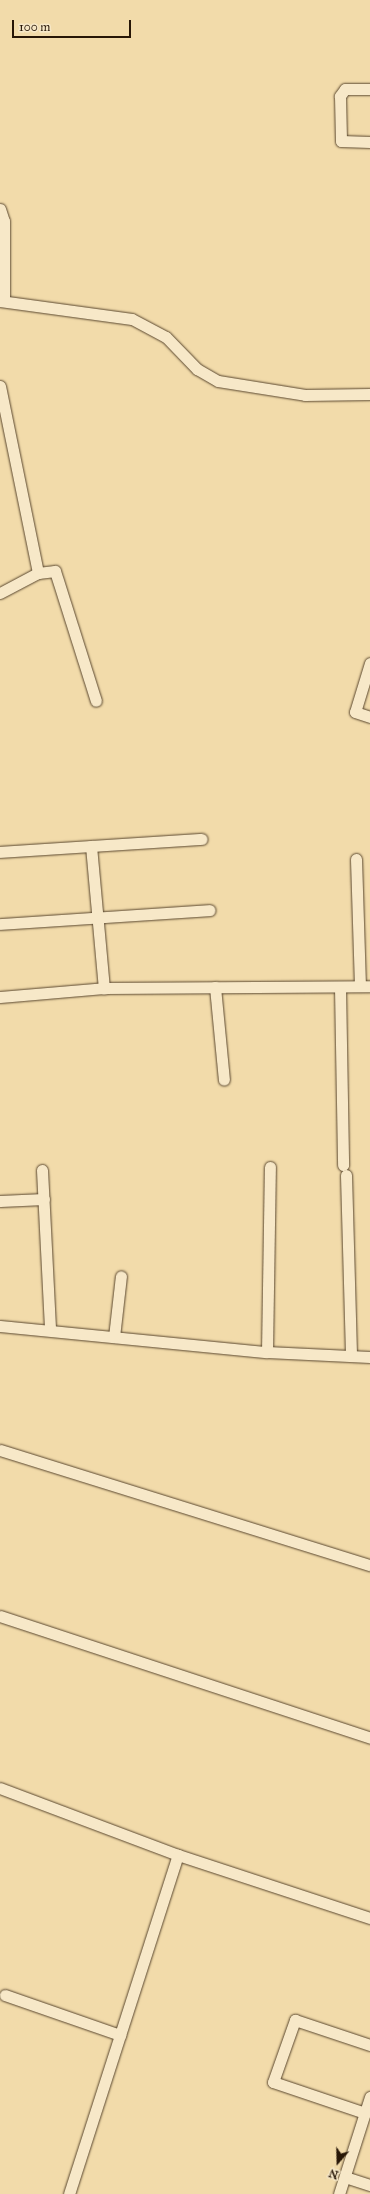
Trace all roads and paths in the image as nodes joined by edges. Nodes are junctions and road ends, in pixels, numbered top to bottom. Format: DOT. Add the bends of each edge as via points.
graph roads {
  1 [pos="370,88"];
  2 [pos="370,142"];
  3 [pos="0,209"];
  4 [pos="2,301"];
  5 [pos="0,386"];
  6 [pos="370,394"];
  7 [pos="38,573"];
  8 [pos="0,593"];
  9 [pos="370,663"];
  10 [pos="96,701"];
  11 [pos="370,717"];
  12 [pos="202,839"];
  13 [pos="91,846"];
  14 [pos="0,852"];
  15 [pos="356,859"];
  16 [pos="210,910"];
  17 [pos="97,917"];
  18 [pos="0,924"];
  19 [pos="365,986"];
  20 [pos="214,987"];
  21 [pos="340,987"];
  22 [pos="104,988"];
  23 [pos="0,997"];
  24 [pos="224,1080"];
  25 [pos="270,1167"];
  26 [pos="42,1170"];
  27 [pos="44,1199"];
  28 [pos="0,1201"];
  29 [pos="121,1276"];
  30 [pos="0,1326"];
  31 [pos="50,1330"];
  32 [pos="114,1337"];
  33 [pos="267,1352"];
  34 [pos="351,1356"];
  35 [pos="370,1358"];
  36 [pos="0,1450"];
  37 [pos="370,1565"];
  38 [pos="0,1616"];
  39 [pos="370,1738"];
  40 [pos="0,1788"];
  41 [pos="178,1855"];
  42 [pos="370,1918"];
  43 [pos="5,1995"];
  44 [pos="120,2035"];
  45 [pos="370,2045"];
  46 [pos="370,2097"];
  47 [pos="365,2113"];
  48 [pos="345,2177"];
  49 [pos="370,2184"];
  50 [pos="69,2194"];
  51 [pos="339,2194"];
  1 -- 2 [label="street" via="345,89 340,96 341,141"];
  3 -- 4 [label="street" via="4,221"];
  4 -- 6 [label="street" via="132,318 166,337 197,369 218,381 305,395"];
  5 -- 7 [label="street"];
  7 -- 8 [label="street"];
  7 -- 10 [label="street" via="55,571"];
  9 -- 11 [label="street" via="355,712"];
  12 -- 13 [label="street"];
  13 -- 14 [label="street"];
  13 -- 17 [label="street"];
  15 -- 19 [label="street"];
  16 -- 17 [label="street"];
  17 -- 18 [label="street"];
  17 -- 22 [label="street"];
  19 -- 21 [label="street"];
  20 -- 21 [label="street"];
  20 -- 22 [label="street"];
  20 -- 24 [label="street"];
  21 -- 34 [label="street"];
  22 -- 23 [label="street"];
  25 -- 33 [label="street"];
  26 -- 27 [label="street"];
  27 -- 28 [label="street"];
  27 -- 31 [label="street"];
  29 -- 32 [label="street"];
  30 -- 31 [label="street"];
  31 -- 32 [label="street"];
  32 -- 33 [label="street"];
  33 -- 34 [label="street"];
  34 -- 35 [label="street"];
  36 -- 37 [label="street"];
  38 -- 39 [label="street"];
  40 -- 41 [label="street"];
  41 -- 42 [label="street"];
  41 -- 44 [label="street"];
  43 -- 44 [label="street"];
  44 -- 50 [label="street"];
  45 -- 47 [label="street" via="295,2020 273,2082"];
  46 -- 47 [label="street"];
  47 -- 48 [label="street"];
  48 -- 49 [label="street"];
  48 -- 51 [label="street"];
}
